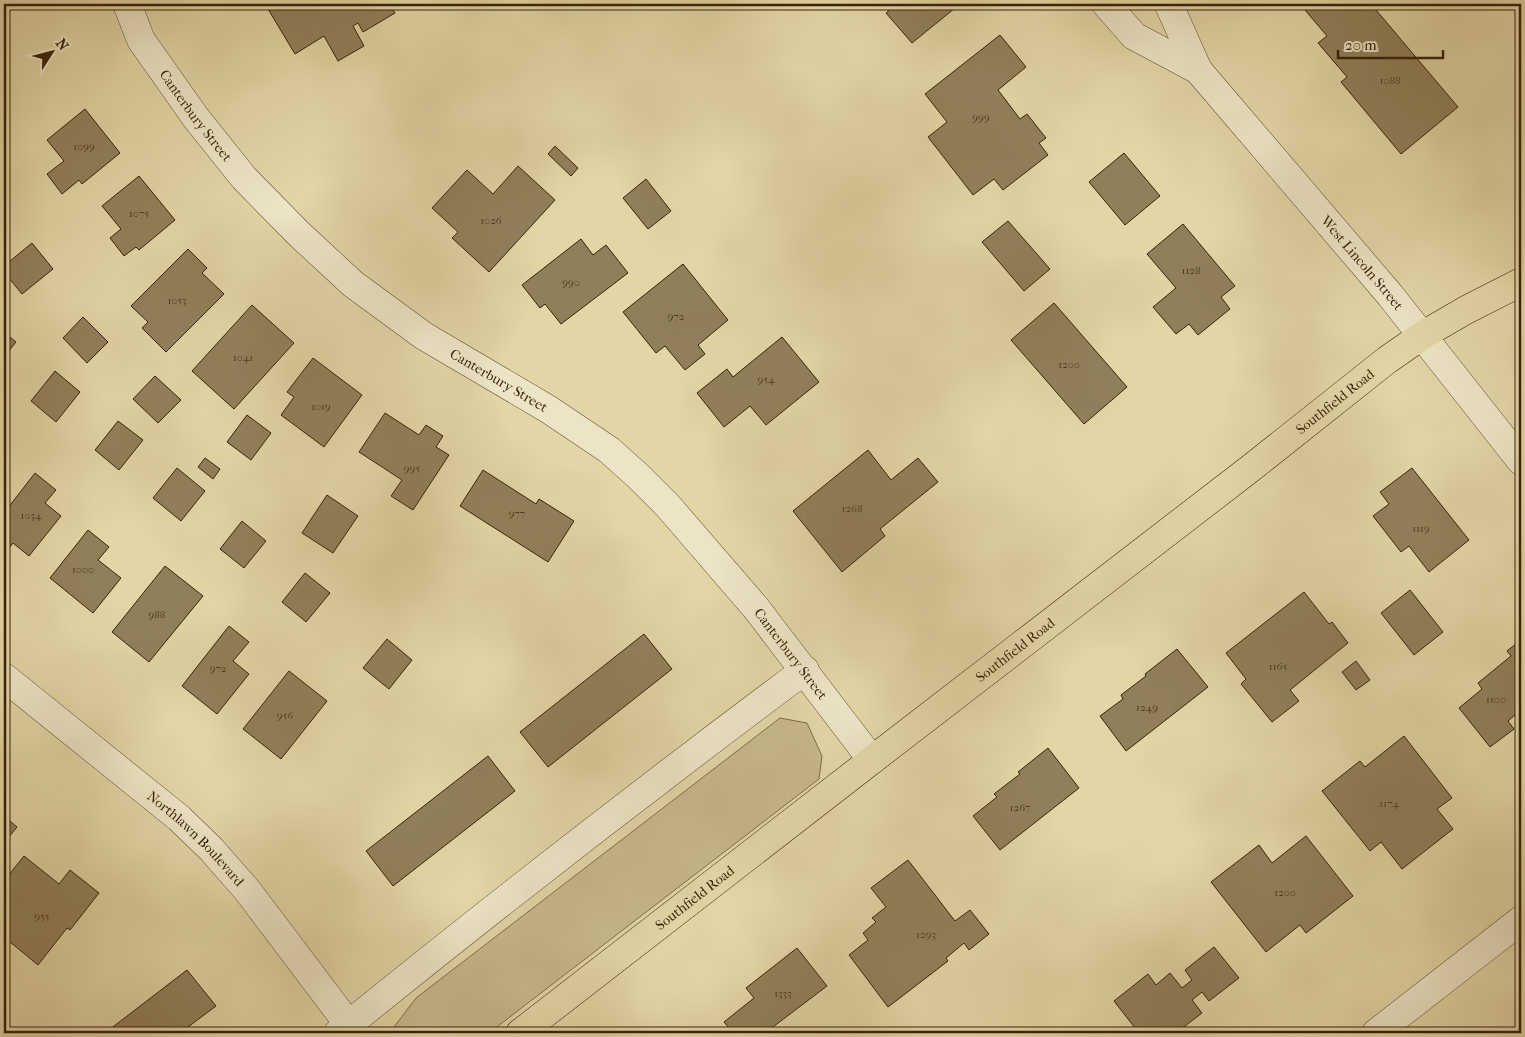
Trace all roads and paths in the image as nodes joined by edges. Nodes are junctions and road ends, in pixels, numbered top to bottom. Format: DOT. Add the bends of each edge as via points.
graph roads {
  1 [pos="127,4"];
  2 [pos="1106,4"];
  3 [pos="1168,4"];
  4 [pos="1198,70"];
  5 [pos="1521,282"];
  6 [pos="1423,335"];
  7 [pos="1521,461"];
  8 [pos="804,670"];
  9 [pos="4,677"];
  10 [pos="872,760"];
  11 [pos="1521,920"];
  12 [pos="347,1030"];
  13 [pos="520,1033"];
  14 [pos="1376,1033"];
  1 -- 8 [label="street, Canterbury Street" via="141,40 196,118 244,178 299,234 353,284 424,336 548,409 609,450 668,506 756,608"];
  2 -- 4 [label="street, West Lincoln Street" via="1134,36"];
  3 -- 4 [label="street, West Lincoln Street"];
  4 -- 6 [label="street, West Lincoln Street"];
  5 -- 6 [label="main road, Southfield Road"];
  6 -- 7 [label="street, West Lincoln Street"];
  6 -- 10 [label="main road, Southfield Road"];
  8 -- 10 [label="street, Canterbury Street"];
  8 -- 12 [label="street" via="411,974"];
  9 -- 12 [label="street, Northlawn Boulevard" via="178,818 211,849 247,890"];
  10 -- 13 [label="main road, Southfield Road"];
  11 -- 14 [label="street"];
}
